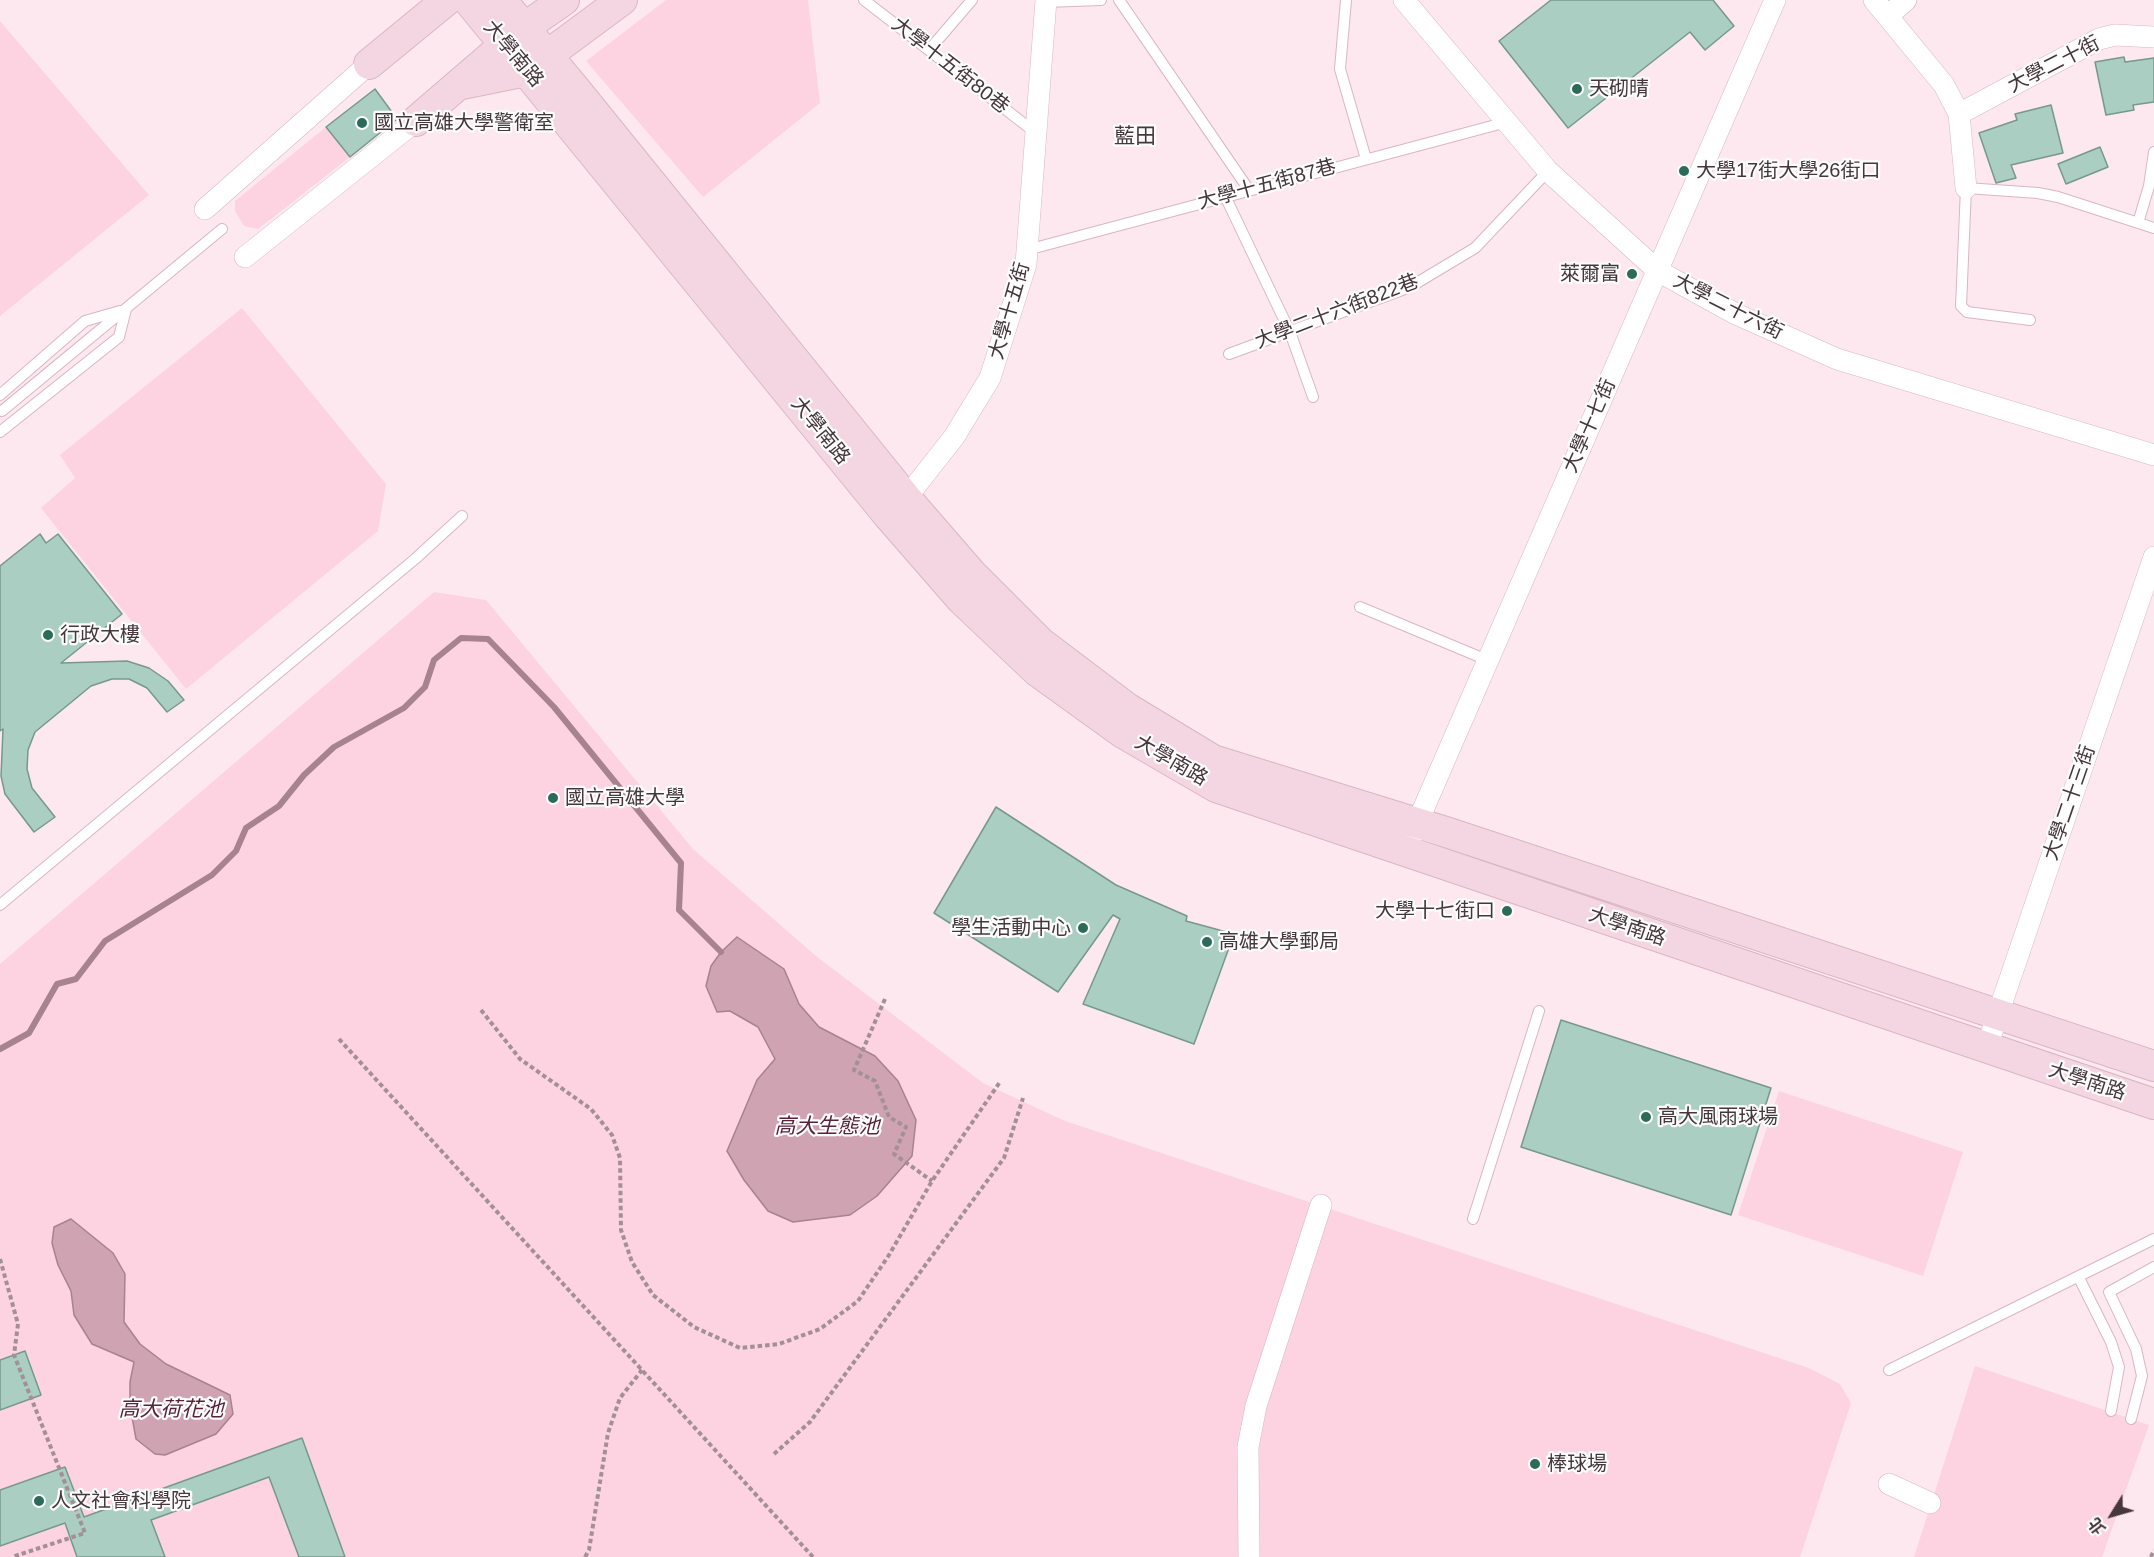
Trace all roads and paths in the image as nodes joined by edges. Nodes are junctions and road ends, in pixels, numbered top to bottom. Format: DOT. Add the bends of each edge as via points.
graph roads {
  1 [pos="447,0"];
  2 [pos="468,0"];
  3 [pos="501,0"];
  4 [pos="564,0"];
  5 [pos="622,0"];
  6 [pos="864,0"];
  7 [pos="972,0"];
  8 [pos="1101,0"];
  9 [pos="1119,0"];
  10 [pos="1346,0"];
  11 [pos="1404,0"];
  12 [pos="1775,0"];
  13 [pos="1874,0"];
  14 [pos="1906,0"];
  15 [pos="1046,1"];
  16 [pos="421,12"];
  17 [pos="1888,16"];
  18 [pos="2154,36"];
  19 [pos="515,37"];
  20 [pos="929,50"];
  21 [pos="369,64"];
  22 [pos="537,64"];
  23 [pos="462,84"];
  24 [pos="1959,114"];
  25 [pos="416,121"];
  26 [pos="1507,122"];
  27 [pos="1036,133"];
  28 [pos="2154,152"];
  29 [pos="1366,159"];
  30 [pos="1548,171"];
  31 [pos="1966,188"];
  32 [pos="1249,190"];
  33 [pos="1225,196"];
  34 [pos="205,209"];
  35 [pos="2138,223"];
  36 [pos="2154,228"];
  37 [pos="222,229"];
  38 [pos="1027,250"];
  39 [pos="245,257"];
  40 [pos="1658,271"];
  41 [pos="126,309"];
  42 [pos="2030,320"];
  43 [pos="1290,332"];
  44 [pos="1229,354"];
  45 [pos="0,394"];
  46 [pos="1313,397"];
  47 [pos="3,411"];
  48 [pos="0,432"];
  49 [pos="2154,455"];
  50 [pos="896,506"];
  51 [pos="462,516"];
  52 [pos="2154,557"];
  53 [pos="1360,607"];
  54 [pos="1487,660"];
  55 [pos="1417,823"];
  56 [pos="1405,852"];
  57 [pos="0,905"];
  58 [pos="885,999"];
  59 [pos="482,1010"];
  60 [pos="1539,1011"];
  61 [pos="1997,1015"];
  62 [pos="339,1039"];
  63 [pos="1986,1049"];
  64 [pos="2154,1066"];
  65 [pos="1000,1082"];
  66 [pos="1023,1098"];
  67 [pos="2154,1104"];
  68 [pos="932,1181"];
  69 [pos="1321,1205"];
  70 [pos="1473,1219"];
  71 [pos="2154,1239"];
  72 [pos="0,1259"];
  73 [pos="2154,1267"];
  74 [pos="2079,1278"];
  75 [pos="642,1370"];
  76 [pos="1890,1370"];
  77 [pos="2110,1411"];
  78 [pos="2131,1419"];
  79 [pos="774,1454"];
  80 [pos="1889,1484"];
  81 [pos="1930,1503"];
  82 [pos="2154,1551"];
  83 [pos="12,1557"];
  84 [pos="585,1557"];
  85 [pos="813,1557"];
  86 [pos="1249,1557"];
  87 [pos="2151,1557"];
  1 -- 16 [label="street"];
  2 -- 19 [label="street, 大學南路"];
  3 -- 19 [label="street, 大學南路"];
  4 -- 19 [label="street"];
  5 -- 22 [label="street"];
  6 -- 20 [label="lane, 大學十五街80巷"];
  7 -- 20 [label="lane"];
  8 -- 15 [label="lane"];
  9 -- 32 [label="lane"];
  10 -- 29 [label="lane" via="1340,69"];
  11 -- 26 [label="street, 大學二十六街"];
  12 -- 40 [label="street, 大學十七街"];
  13 -- 17 [label="street"];
  14 -- 17 [label="street"];
  15 -- 27 [label="street, 大學十五街"];
  16 -- 21 [label="street"];
  17 -- 24 [label="street" via="1944,85"];
  18 -- 24 [label="street, 大學二十街" via="2115,35 2099,39"];
  19 -- 22 [label="street, 大學南路"];
  19 -- 23 [label="street"];
  20 -- 27 [label="lane, 大學十五街80巷"];
  21 -- 34 [label="street"];
  22 -- 23 [label="street"];
  22 -- 50 [label="street, 大學南路"];
  23 -- 25 [label="street"];
  24 -- 31 [label="street"];
  25 -- 39 [label="street"];
  26 -- 29 [label="lane, 大學十五街87巷"];
  26 -- 30 [label="street, 大學二十六街"];
  27 -- 38 [label="street, 大學十五街"];
  28 -- 35 [label="lane"];
  29 -- 32 [label="lane, 大學十五街87巷"];
  30 -- 40 [label="street, 大學二十六街"];
  30 -- 43 [label="lane, 大學二十六街822巷" via="1475,248 1410,287"];
  31 -- 35 [label="lane" via="2048,195"];
  31 -- 42 [label="lane" via="1961,306 1967,312"];
  32 -- 33 [label="lane, 大學十五街87巷"];
  33 -- 38 [label="lane, 大學十五街87巷"];
  33 -- 43 [label="lane"];
  35 -- 36 [label="lane"];
  37 -- 41 [label="lane"];
  38 -- 50 [label="street, 大學十五街" via="990,378 954,437"];
  40 -- 49 [label="street, 大學二十六街" via="1736,314 1837,359"];
  40 -- 54 [label="street, 大學十七街"];
  41 -- 45 [label="lane" via="85,321"];
  41 -- 47 [label="lane"];
  41 -- 48 [label="lane" via="119,337"];
  43 -- 44 [label="lane, 大學二十六街822巷"];
  43 -- 46 [label="lane"];
  50 -- 55 [label="street, 大學南路" via="1041,643 1127,708 1213,760"];
  50 -- 56 [label="street, 大學南路" via="961,598 1037,671 1123,733 1216,787"];
  51 -- 57 [label="lane"];
  52 -- 61 [label="street, 大學二十三街"];
  53 -- 54 [label="lane"];
  54 -- 55 [label="street, 大學十七街"];
  55 -- 56 [label="street, 大學十七街"];
  55 -- 61 [label="street, 大學南路"];
  56 -- 63 [label="street, 大學南路"];
  58 -- 68 [label="path" via="854,1070 875,1081 890,1117 906,1127 894,1154"];
  59 -- 68 [label="path" via="520,1059 591,1109 612,1135 620,1158 621,1230 632,1262 653,1295 694,1327 740,1348 779,1344 820,1329 858,1301"];
  60 -- 70 [label="lane"];
  61 -- 63 [label="street, 大學二十三街"];
  61 -- 64 [label="street, 大學南路"];
  62 -- 75 [label="path"];
  63 -- 67 [label="street, 大學南路"];
  65 -- 68 [label="path"];
  66 -- 79 [label="path" via="1004,1158 810,1422"];
  69 -- 86 [label="street" via="1256,1406 1248,1447"];
  71 -- 74 [label="lane"];
  72 -- 83 [label="path" via="18,1324 15,1355 85,1533"];
  73 -- 78 [label="lane" via="2109,1292 2136,1349 2142,1376"];
  74 -- 76 [label="lane"];
  74 -- 77 [label="lane" via="2119,1367"];
  75 -- 84 [label="path" via="620,1398 608,1433"];
  75 -- 85 [label="path"];
  80 -- 81 [label="street"];
  82 -- 87 [label="path"];
}
